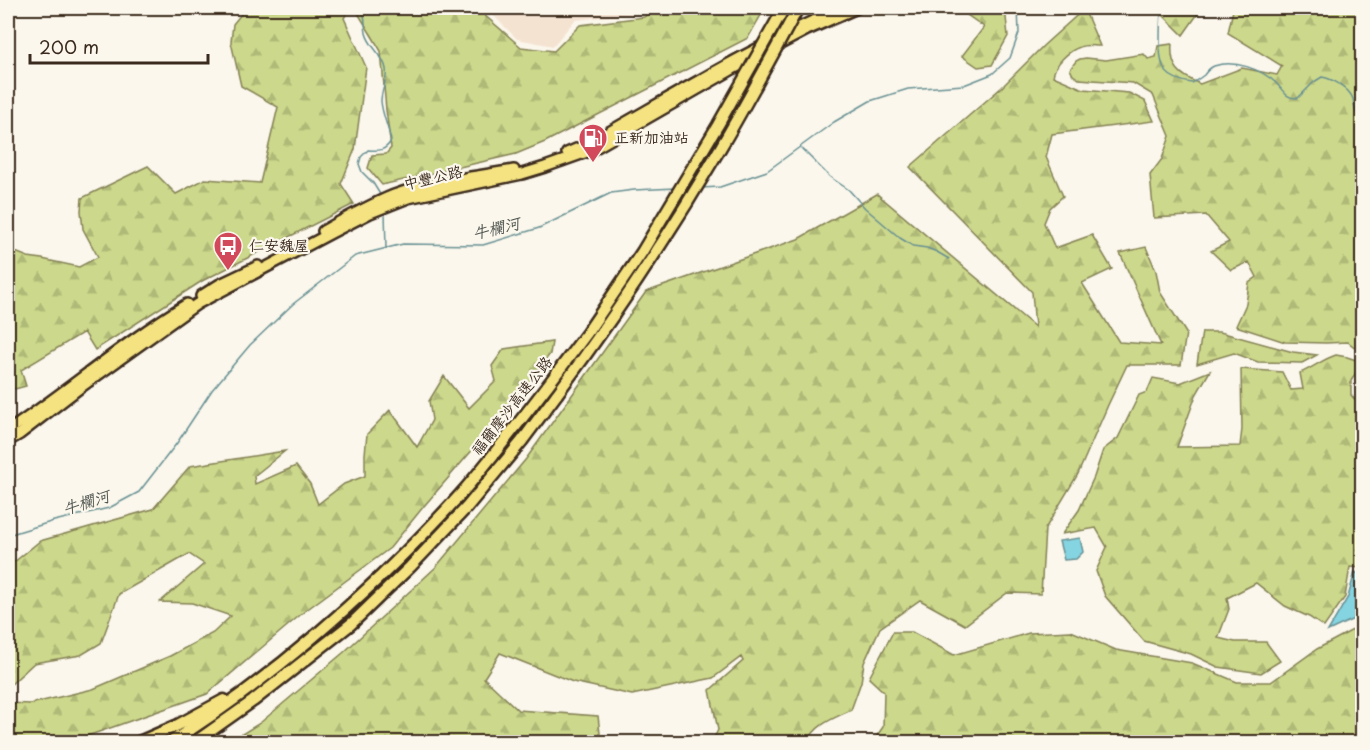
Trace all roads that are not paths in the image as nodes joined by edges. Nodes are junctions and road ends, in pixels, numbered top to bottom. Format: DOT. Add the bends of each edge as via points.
graph roads {
  1 [pos="784,8"];
  2 [pos="798,8"];
  3 [pos="842,8"];
  4 [pos="857,8"];
  5 [pos="818,22"];
  6 [pos="383,204"];
  7 [pos="8,431"];
  8 [pos="8,441"];
  9 [pos="259,681"];
  10 [pos="139,742"];
  11 [pos="171,742"];
  12 [pos="195,742"];
  1 -- 9 [label="highway, 福爾摩沙高速公路, bridge" via="642,252 548,385 416,543 340,615"];
  2 -- 12 [label="highway, 福爾摩沙高速公路, bridge" via="688,201 593,346 522,441 467,507 343,631"];
  3 -- 5 [label="main road, 中豐公路"];
  4 -- 5 [label="main road, 中豐公路"];
  5 -- 6 [label="main road, 中豐公路" via="672,100 590,151 522,174"];
  6 -- 7 [label="main road, 中豐公路" via="366,207 220,284 128,344"];
  6 -- 8 [label="main road, 中豐公路" via="197,304"];
  9 -- 10 [label="highway"];
  9 -- 11 [label="highway, 福爾摩沙高速公路"];
}
